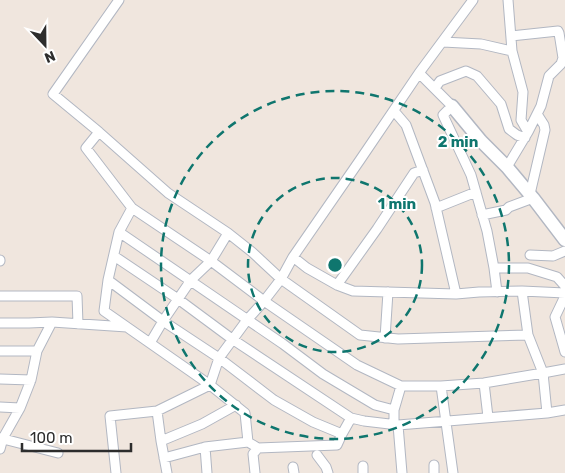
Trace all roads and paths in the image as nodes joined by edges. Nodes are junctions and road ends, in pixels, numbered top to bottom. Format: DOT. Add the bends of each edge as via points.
graph roads {
  1 [pos="119,0"];
  2 [pos="473,0"];
  3 [pos="508,0"];
  4 [pos="510,36"];
  5 [pos="443,42"];
  6 [pos="512,51"];
  7 [pos="419,73"];
  8 [pos="435,88"];
  9 [pos="452,106"];
  10 [pos="394,111"];
  11 [pos="537,114"];
  12 [pos="99,132"];
  13 [pos="527,134"];
  14 [pos="507,168"];
  15 [pos="423,170"];
  16 [pos="476,192"];
  17 [pos="532,196"];
  18 [pos="132,208"];
  19 [pos="436,208"];
  20 [pos="482,214"];
  21 [pos="119,232"];
  22 [pos="228,233"];
  23 [pos="562,234"];
  24 [pos="565,251"];
  25 [pos="530,255"];
  26 [pos="114,256"];
  27 [pos="292,257"];
  28 [pos="211,261"];
  29 [pos="494,268"];
  30 [pos="281,279"];
  31 [pos="108,280"];
  32 [pos="191,280"];
  33 [pos="337,285"];
  34 [pos="565,286"];
  35 [pos="522,290"];
  36 [pos="388,292"];
  37 [pos="497,292"];
  38 [pos="456,294"];
  39 [pos="565,294"];
  40 [pos="0,296"];
  41 [pos="178,299"];
  42 [pos="264,301"];
  43 [pos="247,320"];
  44 [pos="163,321"];
  45 [pos="52,322"];
  46 [pos="0,323"];
  47 [pos="78,324"];
  48 [pos="127,327"];
  49 [pos="528,335"];
  50 [pos="385,338"];
  51 [pos="232,339"];
  52 [pos="150,342"];
  53 [pos="37,350"];
  54 [pos="0,351"];
  55 [pos="565,352"];
  56 [pos="219,358"];
  57 [pos="565,369"];
  58 [pos="543,373"];
  59 [pos="0,379"];
  60 [pos="31,380"];
  61 [pos="484,383"];
  62 [pos="210,384"];
  63 [pos="401,386"];
  64 [pos="441,386"];
  65 [pos="236,405"];
  66 [pos="0,407"];
  67 [pos="20,408"];
  68 [pos="157,410"];
  69 [pos="394,410"];
  70 [pos="565,410"];
  71 [pos="547,413"];
  72 [pos="488,417"];
  73 [pos="351,418"];
  74 [pos="445,421"];
  75 [pos="396,425"];
  76 [pos="342,434"];
  77 [pos="2,438"];
  78 [pos="161,441"];
  79 [pos="248,442"];
  80 [pos="205,447"];
  81 [pos="258,448"];
  82 [pos="0,449"];
  83 [pos="58,453"];
  84 [pos="317,455"];
  85 [pos="164,458"];
  86 [pos="116,473"];
  87 [pos="167,473"];
  88 [pos="207,473"];
  89 [pos="255,473"];
  90 [pos="328,473"];
  91 [pos="402,473"];
  92 [pos="453,473"];
  1 -- 12 [label="street" via="53,94"];
  2 -- 5 [label="street"];
  3 -- 4 [label="street"];
  4 -- 6 [label="street"];
  4 -- 11 [label="street" via="559,33 563,58 549,76"];
  5 -- 6 [label="street" via="481,44"];
  5 -- 7 [label="street"];
  6 -- 13 [label="street" via="523,92 521,120"];
  7 -- 8 [label="street"];
  7 -- 10 [label="street"];
  8 -- 9 [label="street"];
  8 -- 13 [label="street" via="440,81 466,71 477,76 501,104 509,129 517,135"];
  9 -- 14 [label="street"];
  9 -- 16 [label="street" via="443,115"];
  10 -- 15 [label="street" via="406,125"];
  10 -- 27 [label="street"];
  11 -- 13 [label="street"];
  11 -- 17 [label="street" via="545,130"];
  12 -- 18 [label="street" via="86,148"];
  12 -- 22 [label="street" via="168,193"];
  13 -- 14 [label="street"];
  14 -- 17 [label="street"];
  15 -- 19 [label="street"];
  15 -- 33 [label="street" via="414,173"];
  16 -- 19 [label="street"];
  16 -- 20 [label="street"];
  17 -- 20 [label="street" via="506,210"];
  17 -- 23 [label="street"];
  18 -- 21 [label="street"];
  18 -- 28 [label="street"];
  19 -- 38 [label="street"];
  20 -- 29 [label="street"];
  21 -- 26 [label="street"];
  21 -- 32 [label="street"];
  22 -- 28 [label="street"];
  22 -- 30 [label="street"];
  24 -- 25 [label="street" via="552,256"];
  26 -- 31 [label="street"];
  26 -- 41 [label="street"];
  27 -- 30 [label="street"];
  27 -- 33 [label="street"];
  28 -- 32 [label="street"];
  28 -- 42 [label="street"];
  29 -- 34 [label="street" via="528,268 557,277"];
  29 -- 37 [label="street"];
  30 -- 42 [label="street"];
  30 -- 50 [label="street" via="360,335"];
  31 -- 44 [label="street"];
  31 -- 48 [label="street" via="104,311"];
  32 -- 41 [label="street"];
  32 -- 43 [label="street"];
  33 -- 36 [label="street" via="354,291"];
  35 -- 37 [label="street"];
  35 -- 39 [label="street"];
  35 -- 49 [label="street"];
  36 -- 38 [label="street"];
  36 -- 50 [label="street"];
  37 -- 38 [label="street"];
  39 -- 55 [label="street" via="555,317"];
  40 -- 47 [label="street" via="77,296"];
  41 -- 44 [label="street"];
  41 -- 51 [label="street"];
  42 -- 43 [label="street"];
  42 -- 63 [label="street" via="357,366"];
  43 -- 51 [label="street"];
  43 -- 69 [label="street" via="323,374 375,405"];
  44 -- 52 [label="street"];
  44 -- 56 [label="street"];
  45 -- 46 [label="street"];
  45 -- 47 [label="street"];
  45 -- 53 [label="street"];
  47 -- 48 [label="street"];
  48 -- 52 [label="street"];
  49 -- 50 [label="street"];
  49 -- 58 [label="street"];
  51 -- 56 [label="street"];
  51 -- 73 [label="street"];
  52 -- 62 [label="street"];
  53 -- 54 [label="street"];
  53 -- 60 [label="street"];
  56 -- 62 [label="street"];
  56 -- 76 [label="street" via="274,400"];
  57 -- 58 [label="street"];
  58 -- 61 [label="street"];
  58 -- 71 [label="street"];
  59 -- 60 [label="street"];
  60 -- 67 [label="street"];
  61 -- 64 [label="street"];
  61 -- 72 [label="street"];
  62 -- 65 [label="street"];
  62 -- 68 [label="street"];
  63 -- 64 [label="street"];
  63 -- 69 [label="street"];
  64 -- 74 [label="street"];
  65 -- 78 [label="street"];
  65 -- 79 [label="street" via="245,413"];
  66 -- 67 [label="street"];
  67 -- 77 [label="street"];
  68 -- 78 [label="street"];
  68 -- 86 [label="street" via="110,416"];
  69 -- 75 [label="street"];
  70 -- 71 [label="street"];
  71 -- 72 [label="street"];
  72 -- 74 [label="street"];
  73 -- 75 [label="street"];
  73 -- 76 [label="street"];
  74 -- 75 [label="street"];
  74 -- 92 [label="street"];
  75 -- 91 [label="street"];
  76 -- 81 [label="street" via="337,445"];
  77 -- 82 [label="street"];
  77 -- 83 [label="street"];
  78 -- 85 [label="street"];
  79 -- 80 [label="street"];
  79 -- 81 [label="street"];
  80 -- 85 [label="street"];
  80 -- 88 [label="street"];
  81 -- 89 [label="street" via="254,454"];
  84 -- 90 [label="street"];
  85 -- 87 [label="street"];
}
